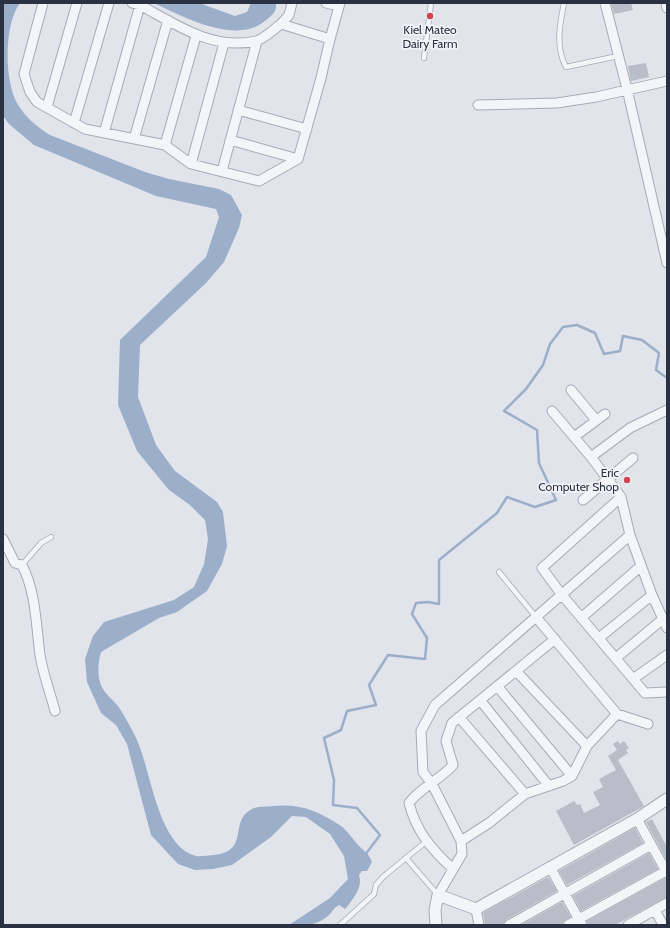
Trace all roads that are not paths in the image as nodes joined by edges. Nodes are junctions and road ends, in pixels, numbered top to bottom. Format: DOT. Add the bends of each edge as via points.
graph roads {
  1 [pos="43,3"];
  2 [pos="77,3"];
  3 [pos="109,3"];
  4 [pos="292,3"];
  5 [pos="326,3"];
  6 [pos="431,3"];
  7 [pos="564,3"];
  8 [pos="605,3"];
  9 [pos="666,3"];
  10 [pos="136,4"];
  11 [pos="340,5"];
  12 [pos="667,8"];
  13 [pos="168,20"];
  14 [pos="281,24"];
  15 [pos="196,36"];
  16 [pos="330,39"];
  17 [pos="257,41"];
  18 [pos="224,43"];
  19 [pos="618,56"];
  20 [pos="424,58"];
  21 [pos="667,81"];
  22 [pos="627,89"];
  23 [pos="478,105"];
  24 [pos="47,107"];
  25 [pos="238,110"];
  26 [pos="74,123"];
  27 [pos="307,129"];
  28 [pos="104,133"];
  29 [pos="134,139"];
  30 [pos="230,140"];
  31 [pos="165,145"];
  32 [pos="298,159"];
  33 [pos="191,164"];
  34 [pos="222,172"];
  35 [pos="667,263"];
  36 [pos="571,390"];
  37 [pos="667,410"];
  38 [pos="552,411"];
  39 [pos="605,414"];
  40 [pos="596,420"];
  41 [pos="574,437"];
  42 [pos="591,457"];
  43 [pos="633,458"];
  44 [pos="608,480"];
  45 [pos="621,498"];
  46 [pos="583,500"];
  47 [pos="630,535"];
  48 [pos="51,537"];
  49 [pos="3,539"];
  50 [pos="22,565"];
  51 [pos="641,566"];
  52 [pos="499,572"];
  53 [pos="652,594"];
  54 [pos="562,595"];
  55 [pos="536,617"];
  56 [pos="581,618"];
  57 [pos="665,624"];
  58 [pos="599,638"];
  59 [pos="555,639"];
  60 [pos="667,655"];
  61 [pos="616,658"];
  62 [pos="516,671"];
  63 [pos="633,679"];
  64 [pos="497,686"];
  65 [pos="667,692"];
  66 [pos="480,700"];
  67 [pos="55,711"];
  68 [pos="617,714"];
  69 [pos="459,717"];
  70 [pos="648,724"];
  71 [pos="587,746"];
  72 [pos="572,776"];
  73 [pos="432,784"];
  74 [pos="549,786"];
  75 [pos="525,794"];
  76 [pos="667,799"];
  77 [pos="637,819"];
  78 [pos="427,840"];
  79 [pos="462,841"];
  80 [pos="651,845"];
  81 [pos="406,858"];
  82 [pos="550,867"];
  83 [pos="453,869"];
  84 [pos="666,872"];
  85 [pos="565,893"];
  86 [pos="438,895"];
  87 [pos="667,903"];
  88 [pos="476,909"];
  89 [pos="655,910"];
  90 [pos="580,922"];
  91 [pos="630,924"];
  92 [pos="340,925"];
  93 [pos="436,925"];
  94 [pos="479,925"];
  95 [pos="509,925"];
  96 [pos="568,925"];
  97 [pos="663,925"];
  1 -- 24 [label="street" via="24,74 30,92 37,102"];
  2 -- 24 [label="street"];
  3 -- 26 [label="street"];
  4 -- 14 [label="street" via="289,15"];
  5 -- 11 [label="street"];
  6 -- 20 [label="lane"];
  7 -- 19 [label="lane" via="559,25 559,40 566,67"];
  8 -- 19 [label="street"];
  9 -- 12 [label="street"];
  10 -- 13 [label="street"];
  10 -- 28 [label="street"];
  11 -- 16 [label="street"];
  13 -- 15 [label="street"];
  13 -- 29 [label="street"];
  14 -- 16 [label="street"];
  14 -- 17 [label="street"];
  15 -- 18 [label="street"];
  15 -- 31 [label="street"];
  16 -- 27 [label="street"];
  17 -- 18 [label="street"];
  17 -- 25 [label="street"];
  18 -- 33 [label="street"];
  19 -- 22 [label="street"];
  21 -- 22 [label="street"];
  22 -- 23 [label="street" via="557,103"];
  22 -- 35 [label="street"];
  24 -- 26 [label="street"];
  25 -- 27 [label="street"];
  25 -- 30 [label="street"];
  26 -- 28 [label="street" via="85,129"];
  27 -- 32 [label="street"];
  28 -- 29 [label="street"];
  29 -- 31 [label="street"];
  30 -- 32 [label="street"];
  30 -- 34 [label="street"];
  31 -- 33 [label="street"];
  32 -- 34 [label="street" via="259,181"];
  33 -- 34 [label="street"];
  36 -- 40 [label="street"];
  37 -- 42 [label="street" via="630,428"];
  38 -- 41 [label="street"];
  39 -- 40 [label="street"];
  40 -- 41 [label="street"];
  41 -- 42 [label="street"];
  42 -- 44 [label="street"];
  43 -- 44 [label="street"];
  44 -- 45 [label="street"];
  44 -- 46 [label="street"];
  45 -- 47 [label="street"];
  45 -- 54 [label="street" via="542,568"];
  47 -- 51 [label="street"];
  47 -- 54 [label="street"];
  48 -- 50 [label="lane" via="41,543"];
  49 -- 50 [label="street" via="15,563"];
  50 -- 67 [label="street" via="33,601 44,674"];
  51 -- 53 [label="street"];
  51 -- 56 [label="street"];
  52 -- 55 [label="lane"];
  53 -- 57 [label="street"];
  53 -- 58 [label="street"];
  54 -- 55 [label="street"];
  54 -- 56 [label="street"];
  55 -- 59 [label="street"];
  55 -- 73 [label="street" via="435,706 421,731 423,772"];
  56 -- 58 [label="street"];
  57 -- 61 [label="street"];
  58 -- 61 [label="street"];
  59 -- 62 [label="street"];
  59 -- 68 [label="street"];
  60 -- 63 [label="street"];
  61 -- 63 [label="street"];
  62 -- 64 [label="street"];
  62 -- 71 [label="street"];
  63 -- 65 [label="street" via="646,693"];
  64 -- 66 [label="street"];
  64 -- 72 [label="street"];
  66 -- 69 [label="street"];
  66 -- 74 [label="street"];
  68 -- 70 [label="street"];
  68 -- 71 [label="street"];
  69 -- 73 [label="street" via="452,723 446,741 453,765"];
  69 -- 75 [label="street"];
  71 -- 72 [label="street"];
  72 -- 74 [label="street"];
  73 -- 78 [label="street" via="417,793 409,803 412,814"];
  73 -- 79 [label="street"];
  74 -- 75 [label="street"];
  75 -- 79 [label="street"];
  76 -- 77 [label="street"];
  77 -- 80 [label="street"];
  77 -- 82 [label="street"];
  78 -- 81 [label="lane"];
  78 -- 83 [label="street" via="433,852"];
  79 -- 83 [label="street" via="462,854"];
  80 -- 84 [label="street"];
  80 -- 85 [label="street"];
  81 -- 86 [label="lane"];
  81 -- 92 [label="lane" via="383,877 376,885 374,894"];
  82 -- 85 [label="street"];
  82 -- 88 [label="street"];
  83 -- 86 [label="street"];
  84 -- 90 [label="street"];
  85 -- 90 [label="street"];
  85 -- 95 [label="street"];
  86 -- 88 [label="street"];
  86 -- 93 [label="street"];
  87 -- 89 [label="street"];
  88 -- 94 [label="street"];
  89 -- 91 [label="street"];
  89 -- 97 [label="street"];
  90 -- 96 [label="street"];
}
